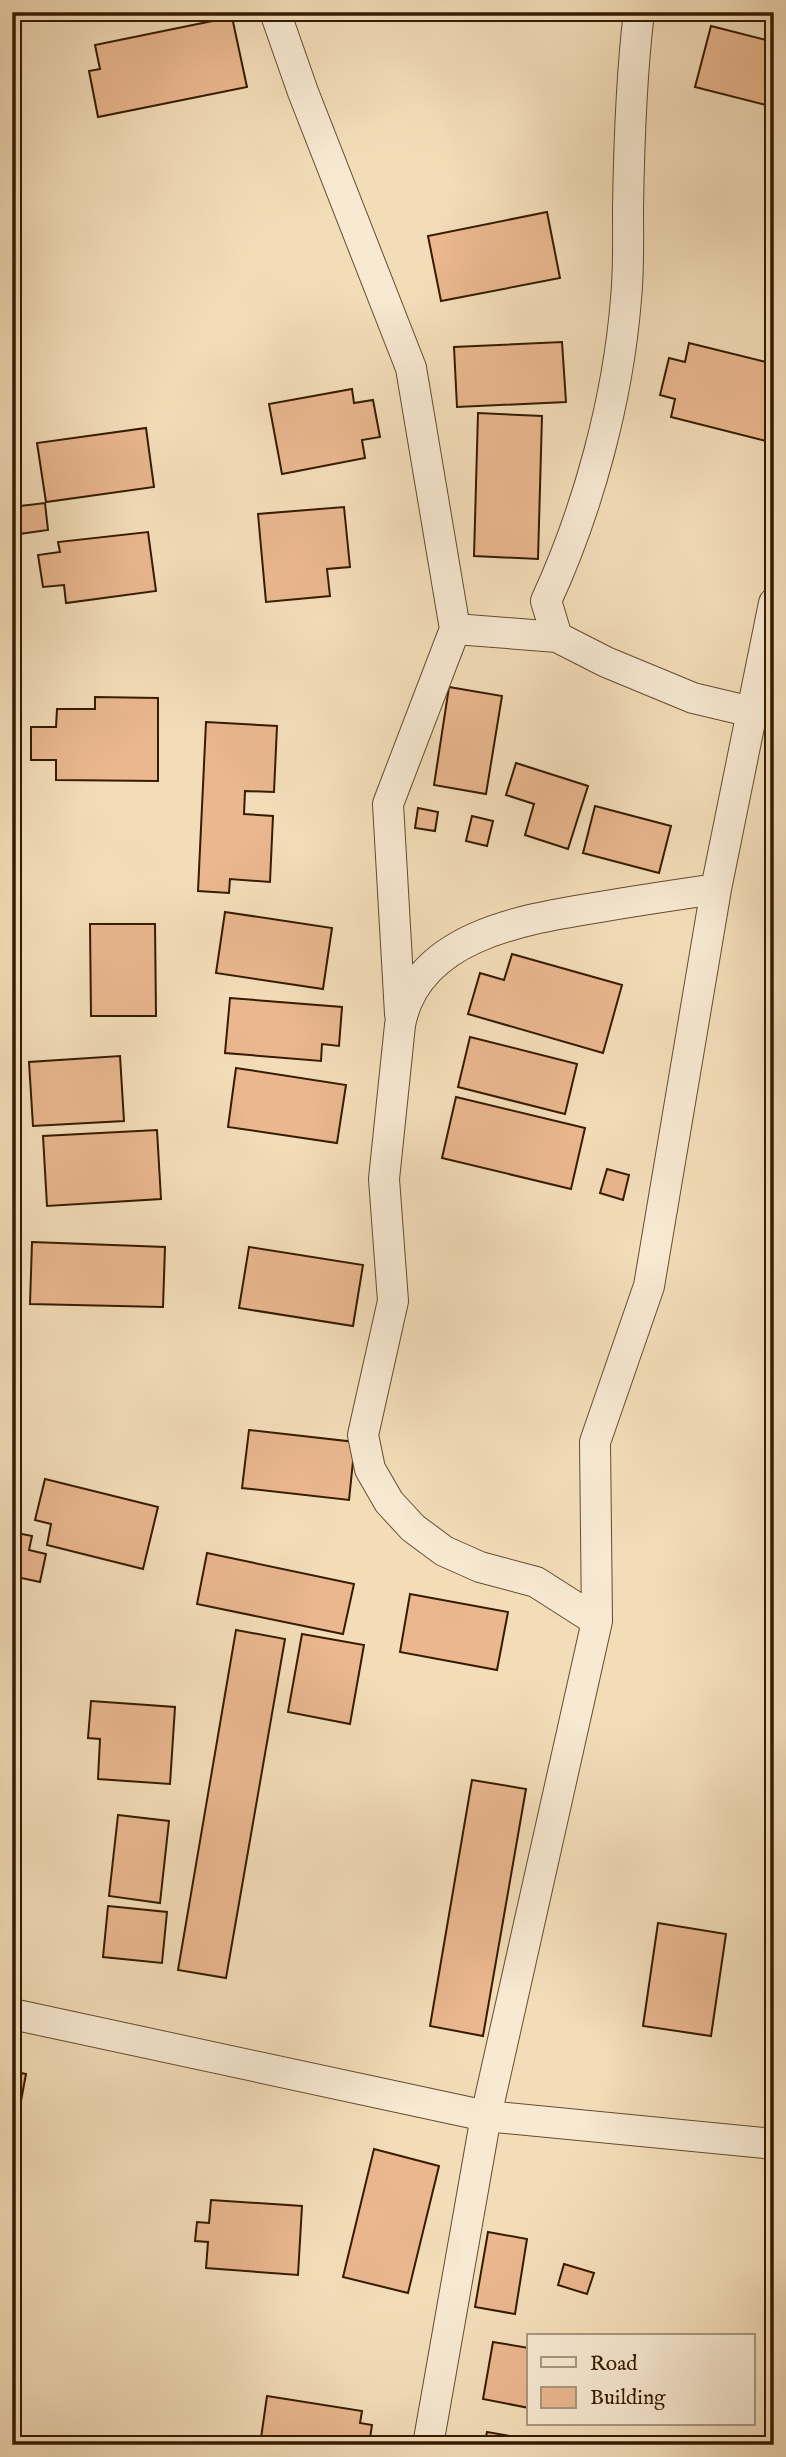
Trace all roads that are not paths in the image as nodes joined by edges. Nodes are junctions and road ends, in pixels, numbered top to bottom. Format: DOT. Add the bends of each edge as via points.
graph roads {
  1 [pos="275,12"];
  2 [pos="639,12"];
  3 [pos="774,603"];
  4 [pos="456,629"];
  5 [pos="556,637"];
  6 [pos="752,712"];
  7 [pos="716,889"];
  8 [pos="400,1025"];
  9 [pos="597,1621"];
  10 [pos="12,2014"];
  11 [pos="486,2116"];
  12 [pos="774,2144"];
  13 [pos="428,2445"];
  1 -- 4 [label="street" via="411,368"];
  2 -- 5 [label="street" via="626,300 607,416 569,550 545,601"];
  3 -- 6 [label="street"];
  4 -- 5 [label="street"];
  4 -- 8 [label="street" via="388,804"];
  5 -- 6 [label="street" via="693,698"];
  6 -- 7 [label="street"];
  7 -- 8 [label="street" via="560,914 482,934 438,961 421,979 403,1007"];
  7 -- 9 [label="street" via="649,1286 594,1442"];
  8 -- 9 [label="street" via="384,1179 393,1301 363,1435 370,1469 389,1502 444,1551 536,1583"];
  9 -- 11 [label="street"];
  10 -- 11 [label="street"];
  11 -- 12 [label="street"];
  11 -- 13 [label="street"];
}
